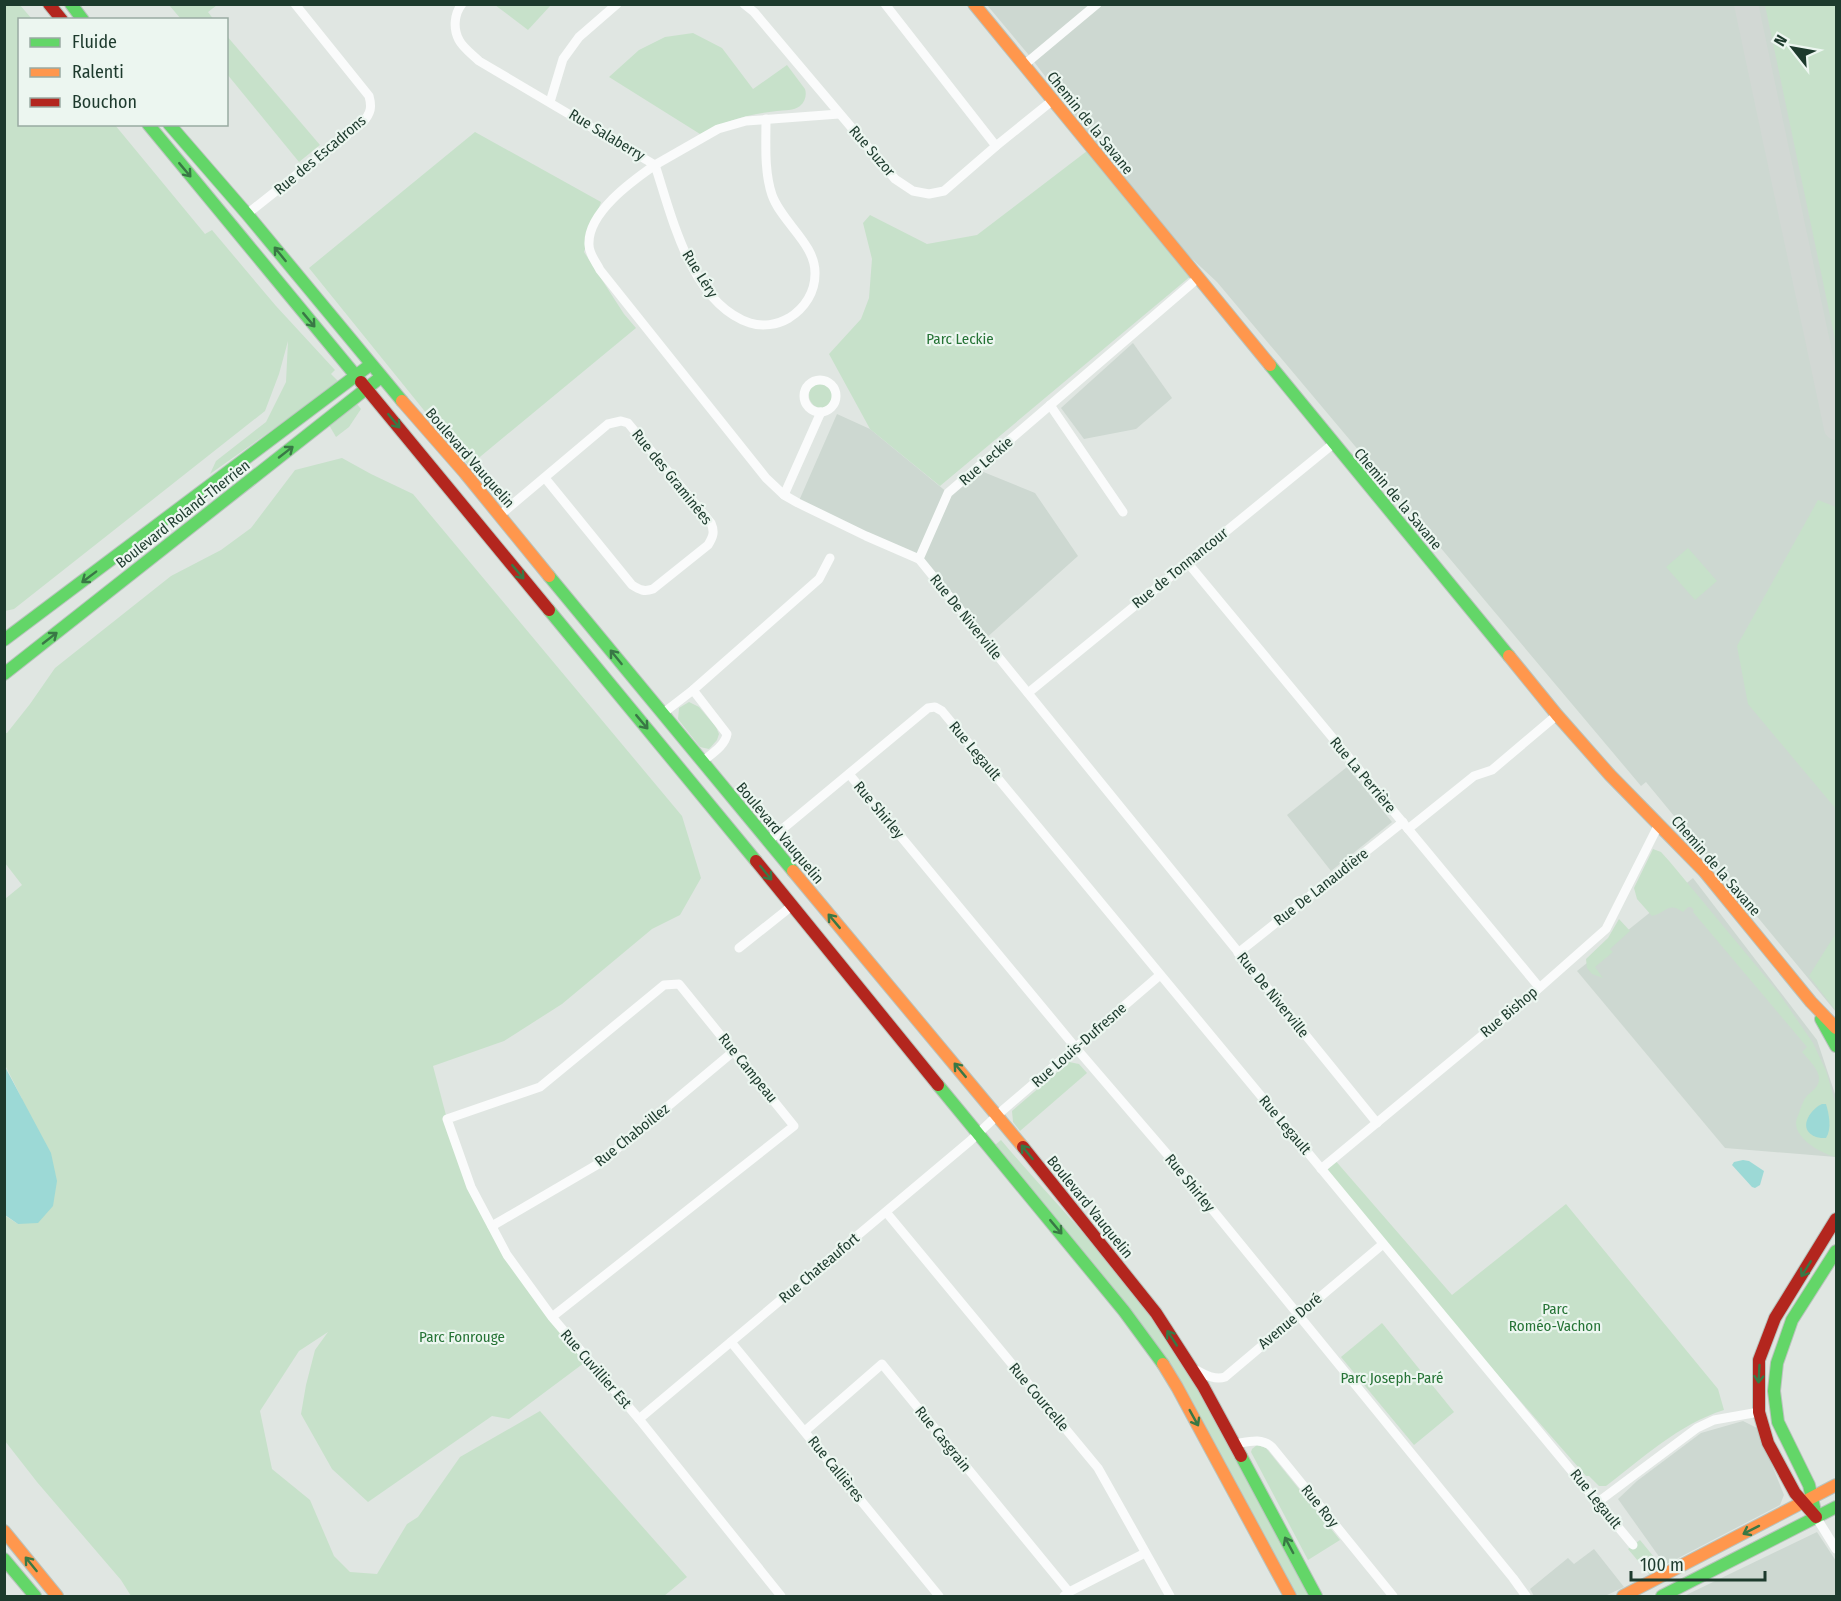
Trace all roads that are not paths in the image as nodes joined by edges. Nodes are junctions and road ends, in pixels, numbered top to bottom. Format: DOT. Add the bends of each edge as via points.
graph roads {
  1 [pos="49,4"];
  2 [pos="70,4"];
  3 [pos="295,4"];
  4 [pos="462,4"];
  5 [pos="617,4"];
  6 [pos="744,4"];
  7 [pos="885,4"];
  8 [pos="974,4"];
  9 [pos="1097,4"];
  10 [pos="60,18"];
  11 [pos="81,18"];
  12 [pos="1024,65"];
  13 [pos="1053,100"];
  14 [pos="550,102"];
  15 [pos="839,114"];
  16 [pos="766,119"];
  17 [pos="150,126"];
  18 [pos="171,126"];
  19 [pos="996,146"];
  20 [pos="655,165"];
  21 [pos="247,214"];
  22 [pos="1198,278"];
  23 [pos="370,365"];
  24 [pos="356,376"];
  25 [pos="381,377"];
  26 [pos="367,388"];
  27 [pos="1050,405"];
  28 [pos="821,412"];
  29 [pos="1333,444"];
  30 [pos="545,478"];
  31 [pos="784,495"];
  32 [pos="1123,512"];
  33 [pos="500,515"];
  34 [pos="830,558"];
  35 [pos="919,559"];
  36 [pos="1187,562"];
  37 [pos="4,640"];
  38 [pos="4,674"];
  39 [pos="693,690"];
  40 [pos="1028,693"];
  41 [pos="662,714"];
  42 [pos="1557,715"];
  43 [pos="702,762"];
  44 [pos="849,774"];
  45 [pos="1659,824"];
  46 [pos="1406,826"];
  47 [pos="768,841"];
  48 [pos="793,905"];
  49 [pos="739,948"];
  50 [pos="1238,952"];
  51 [pos="1160,975"];
  52 [pos="1539,987"];
  53 [pos="1811,1002"];
  54 [pos="1836,1028"];
  55 [pos="1836,1046"];
  56 [pos="1076,1048"];
  57 [pos="734,1052"];
  58 [pos="998,1115"];
  59 [pos="447,1119"];
  60 [pos="1377,1124"];
  61 [pos="978,1134"];
  62 [pos="1321,1169"];
  63 [pos="886,1212"];
  64 [pos="1836,1219"];
  65 [pos="492,1226"];
  66 [pos="1383,1244"];
  67 [pos="1836,1251"];
  68 [pos="1298,1314"];
  69 [pos="552,1317"];
  70 [pos="731,1342"];
  71 [pos="1192,1368"];
  72 [pos="1759,1412"];
  73 [pos="639,1419"];
  74 [pos="805,1431"];
  75 [pos="1234,1444"];
  76 [pos="1836,1485"];
  77 [pos="1807,1500"];
  78 [pos="1598,1502"];
  79 [pos="1836,1507"];
  80 [pos="1816,1517"];
  81 [pos="4,1531"];
  82 [pos="1633,1545"];
  83 [pos="1836,1549"];
  84 [pos="1146,1553"];
  85 [pos="4,1559"];
  86 [pos="1067,1594"];
  87 [pos="35,1596"];
  88 [pos="57,1596"];
  89 [pos="781,1596"];
  90 [pos="939,1596"];
  91 [pos="1170,1596"];
  92 [pos="1290,1596"];
  93 [pos="1316,1596"];
  94 [pos="1393,1596"];
  95 [pos="1526,1596"];
  96 [pos="1623,1596"];
  97 [pos="1662,1596"];
  1 -- 10 [label="street"];
  2 -- 11 [label="street"];
  3 -- 21 [label="street, Rue des Escadrons" via="369,96 372,105 363,122"];
  4 -- 14 [label="street, Rue Salaberry" via="454,23 459,40 479,61"];
  5 -- 14 [label="street" via="579,37 563,59"];
  6 -- 15 [label="street, Rue Suzor"];
  7 -- 19 [label="street"];
  8 -- 12 [label="street, Chemin de la Savane"];
  9 -- 12 [label="street"];
  12 -- 13 [label="street, Chemin de la Savane"];
  13 -- 19 [label="street, Rue Suzor"];
  13 -- 22 [label="street, Chemin de la Savane"];
  14 -- 20 [label="street, Rue Salaberry"];
  15 -- 16 [label="street, Rue Salaberry"];
  15 -- 19 [label="street, Rue Suzor" via="895,179 913,191 944,191"];
  16 -- 20 [label="street, Rue Salaberry" via="718,129"];
  16 -- 20 [label="street, Rue Léry" via="767,177 772,196 808,249 816,272 810,297 788,319 770,326 755,325 731,314 708,292 689,261"];
  17 -- 24 [label="street, one-way"];
  18 -- 21 [label="street, Boulevard Vauquelin"];
  20 -- 31 [label="street, Rue De Niverville" via="603,208 590,234 592,256 766,478"];
  23 -- 21 [label="street, Boulevard Vauquelin, one-way"];
  22 -- 27 [label="street, Rue Leckie"];
  22 -- 29 [label="street, Chemin de la Savane"];
  23 -- 24 [label="street, Boulevard Roland-Therrien"];
  23 -- 25 [label="street, Boulevard Vauquelin"];
  24 -- 26 [label="street"];
  24 -- 37 [label="street, Boulevard Roland-Therrien, one-way"];
  25 -- 26 [label="street, Boulevard Roland-Therrien"];
  25 -- 33 [label="street, Boulevard Vauquelin"];
  38 -- 26 [label="street, Boulevard Roland-Therrien, one-way"];
  26 -- 48 [label="street, one-way"];
  27 -- 32 [label="street"];
  27 -- 35 [label="street, Rue Leckie" via="948,493"];
  28 -- 31 [label="street"];
  29 -- 36 [label="street, Rue de Tonnancour"];
  29 -- 42 [label="street, Chemin de la Savane"];
  30 -- 30 [label="street, Rue des Graminées" via="608,424 628,423 711,523 712,538 653,589 639,590"];
  30 -- 33 [label="street, Rue des Graminées"];
  31 -- 35 [label="street, Rue De Niverville"];
  41 -- 33 [label="street, Boulevard Vauquelin, one-way"];
  34 -- 39 [label="street" via="819,579"];
  35 -- 40 [label="street, Rue De Niverville"];
  36 -- 40 [label="street, Rue de Tonnancour"];
  36 -- 46 [label="street, Rue La Perrière"];
  39 -- 41 [label="street"];
  39 -- 43 [label="street" via="727,734 723,744"];
  40 -- 50 [label="street, Rue De Niverville"];
  41 -- 43 [label="street, Boulevard Vauquelin"];
  42 -- 45 [label="street, Chemin de la Savane"];
  42 -- 46 [label="street, Rue De Lanaudière" via="1492,770 1474,776"];
  43 -- 47 [label="street, Boulevard Vauquelin"];
  44 -- 47 [label="street"];
  44 -- 51 [label="street, Rue Legault" via="928,708 942,711"];
  44 -- 56 [label="street, Rue Shirley"];
  45 -- 52 [label="street, Rue Bishop" via="1606,929"];
  45 -- 53 [label="street, Chemin de la Savane" via="1704,871"];
  46 -- 50 [label="street, Rue De Lanaudière"];
  46 -- 52 [label="street, Rue La Perrière"];
  58 -- 47 [label="street, Boulevard Vauquelin, one-way"];
  48 -- 49 [label="street"];
  48 -- 61 [label="street"];
  50 -- 60 [label="street, Rue De Niverville"];
  51 -- 56 [label="street, Rue Louis-Dufresne"];
  51 -- 62 [label="street, Rue Legault"];
  52 -- 60 [label="street, Rue Bishop"];
  53 -- 54 [label="street, Chemin de la Savane"];
  53 -- 55 [label="street, Chemin de la Savane"];
  56 -- 58 [label="street, Rue Louis-Dufresne"];
  56 -- 68 [label="street, Rue Shirley"];
  57 -- 59 [label="street, Rue Campeau" via="679,984 664,985 540,1087"];
  57 -- 65 [label="street, Rue Chaboillez" via="600,1163"];
  57 -- 69 [label="street, Rue Campeau" via="794,1126"];
  58 -- 61 [label="street, Rue Chateaufort"];
  71 -- 58 [label="street, Boulevard Vauquelin, one-way" via="1156,1312"];
  59 -- 65 [label="street, Rue Cuvillier Est" via="471,1187"];
  60 -- 62 [label="street, Rue Bishop"];
  61 -- 63 [label="street, Rue Chateaufort"];
  61 -- 92 [label="street, one-way" via="1158,1357"];
  62 -- 66 [label="street, Rue Legault"];
  63 -- 70 [label="street, Rue Chateaufort"];
  63 -- 84 [label="street, Rue Courcelle" via="1098,1468"];
  64 -- 72 [label="street, one-way" via="1775,1318 1760,1360"];
  65 -- 69 [label="street, Rue Cuvillier Est" via="507,1255"];
  66 -- 68 [label="street, Avenue Doré"];
  66 -- 78 [label="street, Rue Legault"];
  67 -- 77 [label="street" via="1792,1320 1777,1363 1774,1391 1778,1422 1809,1485"];
  68 -- 71 [label="street, Avenue Doré" via="1225,1377 1215,1378"];
  68 -- 95 [label="street, Rue Shirley"];
  69 -- 73 [label="street, Rue Cuvillier Est"];
  70 -- 73 [label="street, Rue Chateaufort"];
  70 -- 74 [label="street, Rue Callières"];
  71 -- 75 [label="street, Boulevard Vauquelin"];
  72 -- 77 [label="street" via="1768,1443 1795,1493"];
  72 -- 78 [label="street" via="1713,1420 1697,1428"];
  73 -- 89 [label="street, Rue Cuvillier Est"];
  74 -- 86 [label="street, Rue Casgrain" via="882,1364"];
  74 -- 90 [label="street, Rue Callières"];
  93 -- 75 [label="street, Boulevard Vauquelin, one-way"];
  75 -- 94 [label="street, Rue Roy" via="1259,1440 1272,1447"];
  76 -- 77 [label="street"];
  77 -- 80 [label="street"];
  77 -- 96 [label="street, one-way"];
  78 -- 82 [label="street, Rue Legault"];
  79 -- 80 [label="street"];
  80 -- 83 [label="street"];
  80 -- 97 [label="street"];
  88 -- 81 [label="street, one-way"];
  84 -- 86 [label="street"];
  84 -- 91 [label="street, Rue Courcelle"];
  85 -- 87 [label="street"];
}
